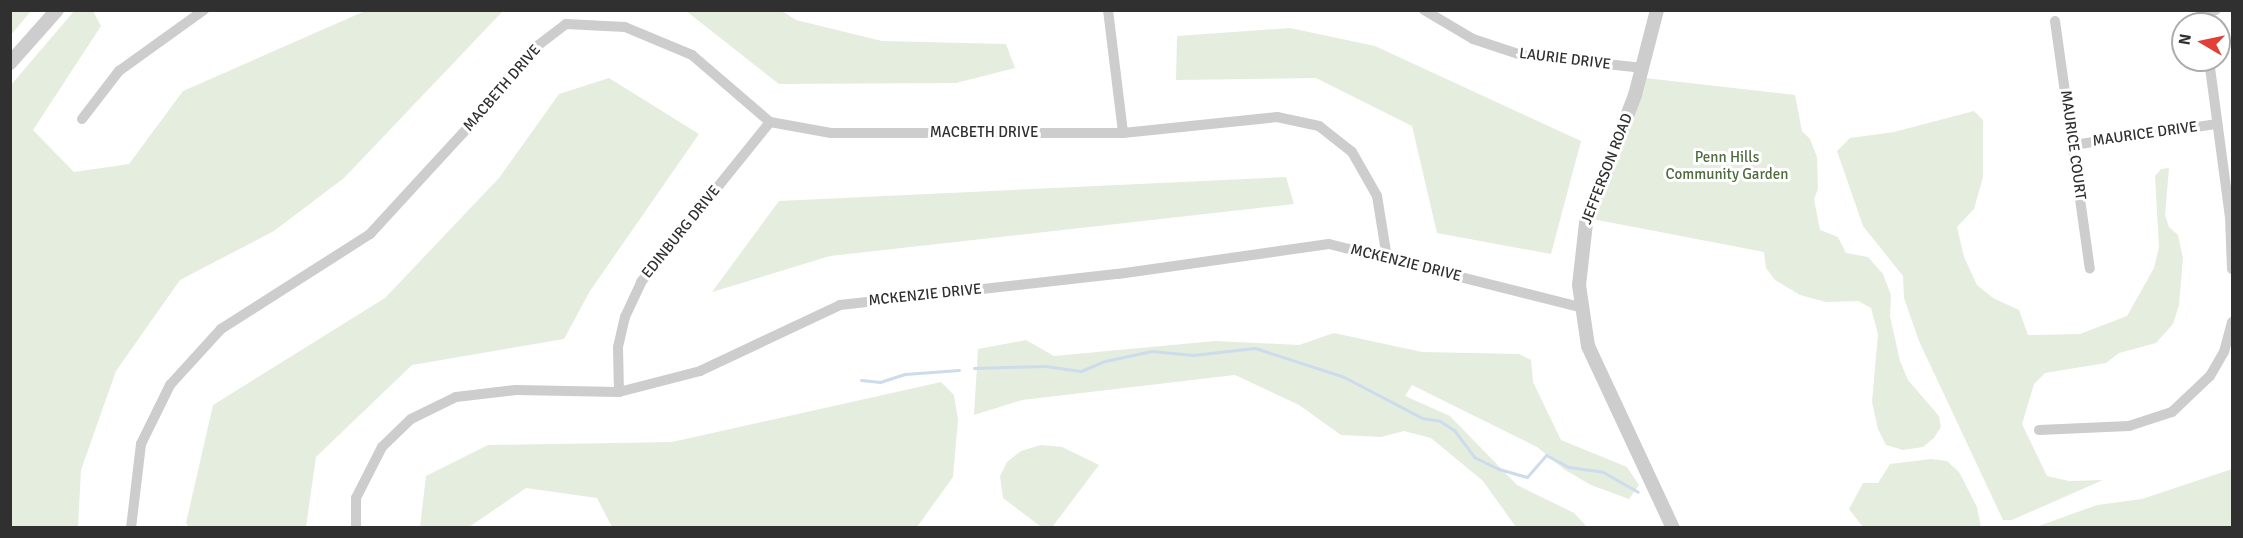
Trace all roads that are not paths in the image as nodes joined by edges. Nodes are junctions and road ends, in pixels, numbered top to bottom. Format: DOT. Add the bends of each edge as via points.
graph roads {
  1 [pos="57,10"];
  2 [pos="204,10"];
  3 [pos="1108,10"];
  4 [pos="1424,10"];
  5 [pos="1657,10"];
  6 [pos="2055,21"];
  7 [pos="10,63"];
  8 [pos="1643,68"];
  9 [pos="2210,72"];
  10 [pos="82,119"];
  11 [pos="770,122"];
  12 [pos="2217,124"];
  13 [pos="1123,133"];
  14 [pos="2073,145"];
  15 [pos="2231,217"];
  16 [pos="1387,258"];
  17 [pos="2090,268"];
  18 [pos="2232,269"];
  19 [pos="1580,307"];
  20 [pos="2232,322"];
  21 [pos="619,392"];
  22 [pos="2039,430"];
  23 [pos="131,528"];
  24 [pos="356,528"];
  25 [pos="1673,528"];
  1 -- 7 [label="street"];
  2 -- 10 [label="street" via="119,71"];
  3 -- 13 [label="street"];
  4 -- 8 [label="street, LAURIE DRIVE" via="1473,39 1521,55"];
  5 -- 8 [label="street, JEFFERSON ROAD"];
  6 -- 14 [label="street, MAURICE COURT"];
  8 -- 19 [label="street, JEFFERSON ROAD" via="1586,223 1580,256"];
  9 -- 12 [label="street"];
  11 -- 13 [label="street, MACBETH DRIVE" via="831,133"];
  11 -- 21 [label="street, EDINBURG DRIVE" via="641,282 618,347"];
  11 -- 23 [label="street, MACBETH DRIVE" via="692,55 625,27 566,24 532,50 463,133 370,234 221,329 170,385 141,444"];
  12 -- 14 [label="street, MAURICE DRIVE"];
  12 -- 15 [label="street"];
  13 -- 16 [label="street, MACBETH DRIVE" via="1277,117 1319,126 1352,152 1377,196"];
  14 -- 17 [label="street, MAURICE COURT"];
  15 -- 18 [label="street"];
  16 -- 19 [label="street, MCKENZIE DRIVE"];
  16 -- 21 [label="street, MCKENZIE DRIVE" via="1329,244 1118,274 840,305 700,370"];
  19 -- 25 [label="street, JEFFERSON ROAD" via="1593,360"];
  20 -- 22 [label="street" via="2215,369 2196,393 2172,412 2128,426"];
  21 -- 24 [label="street, MCKENZIE DRIVE" via="516,390 456,397 411,419 382,447 365,474 356,498"];
}
